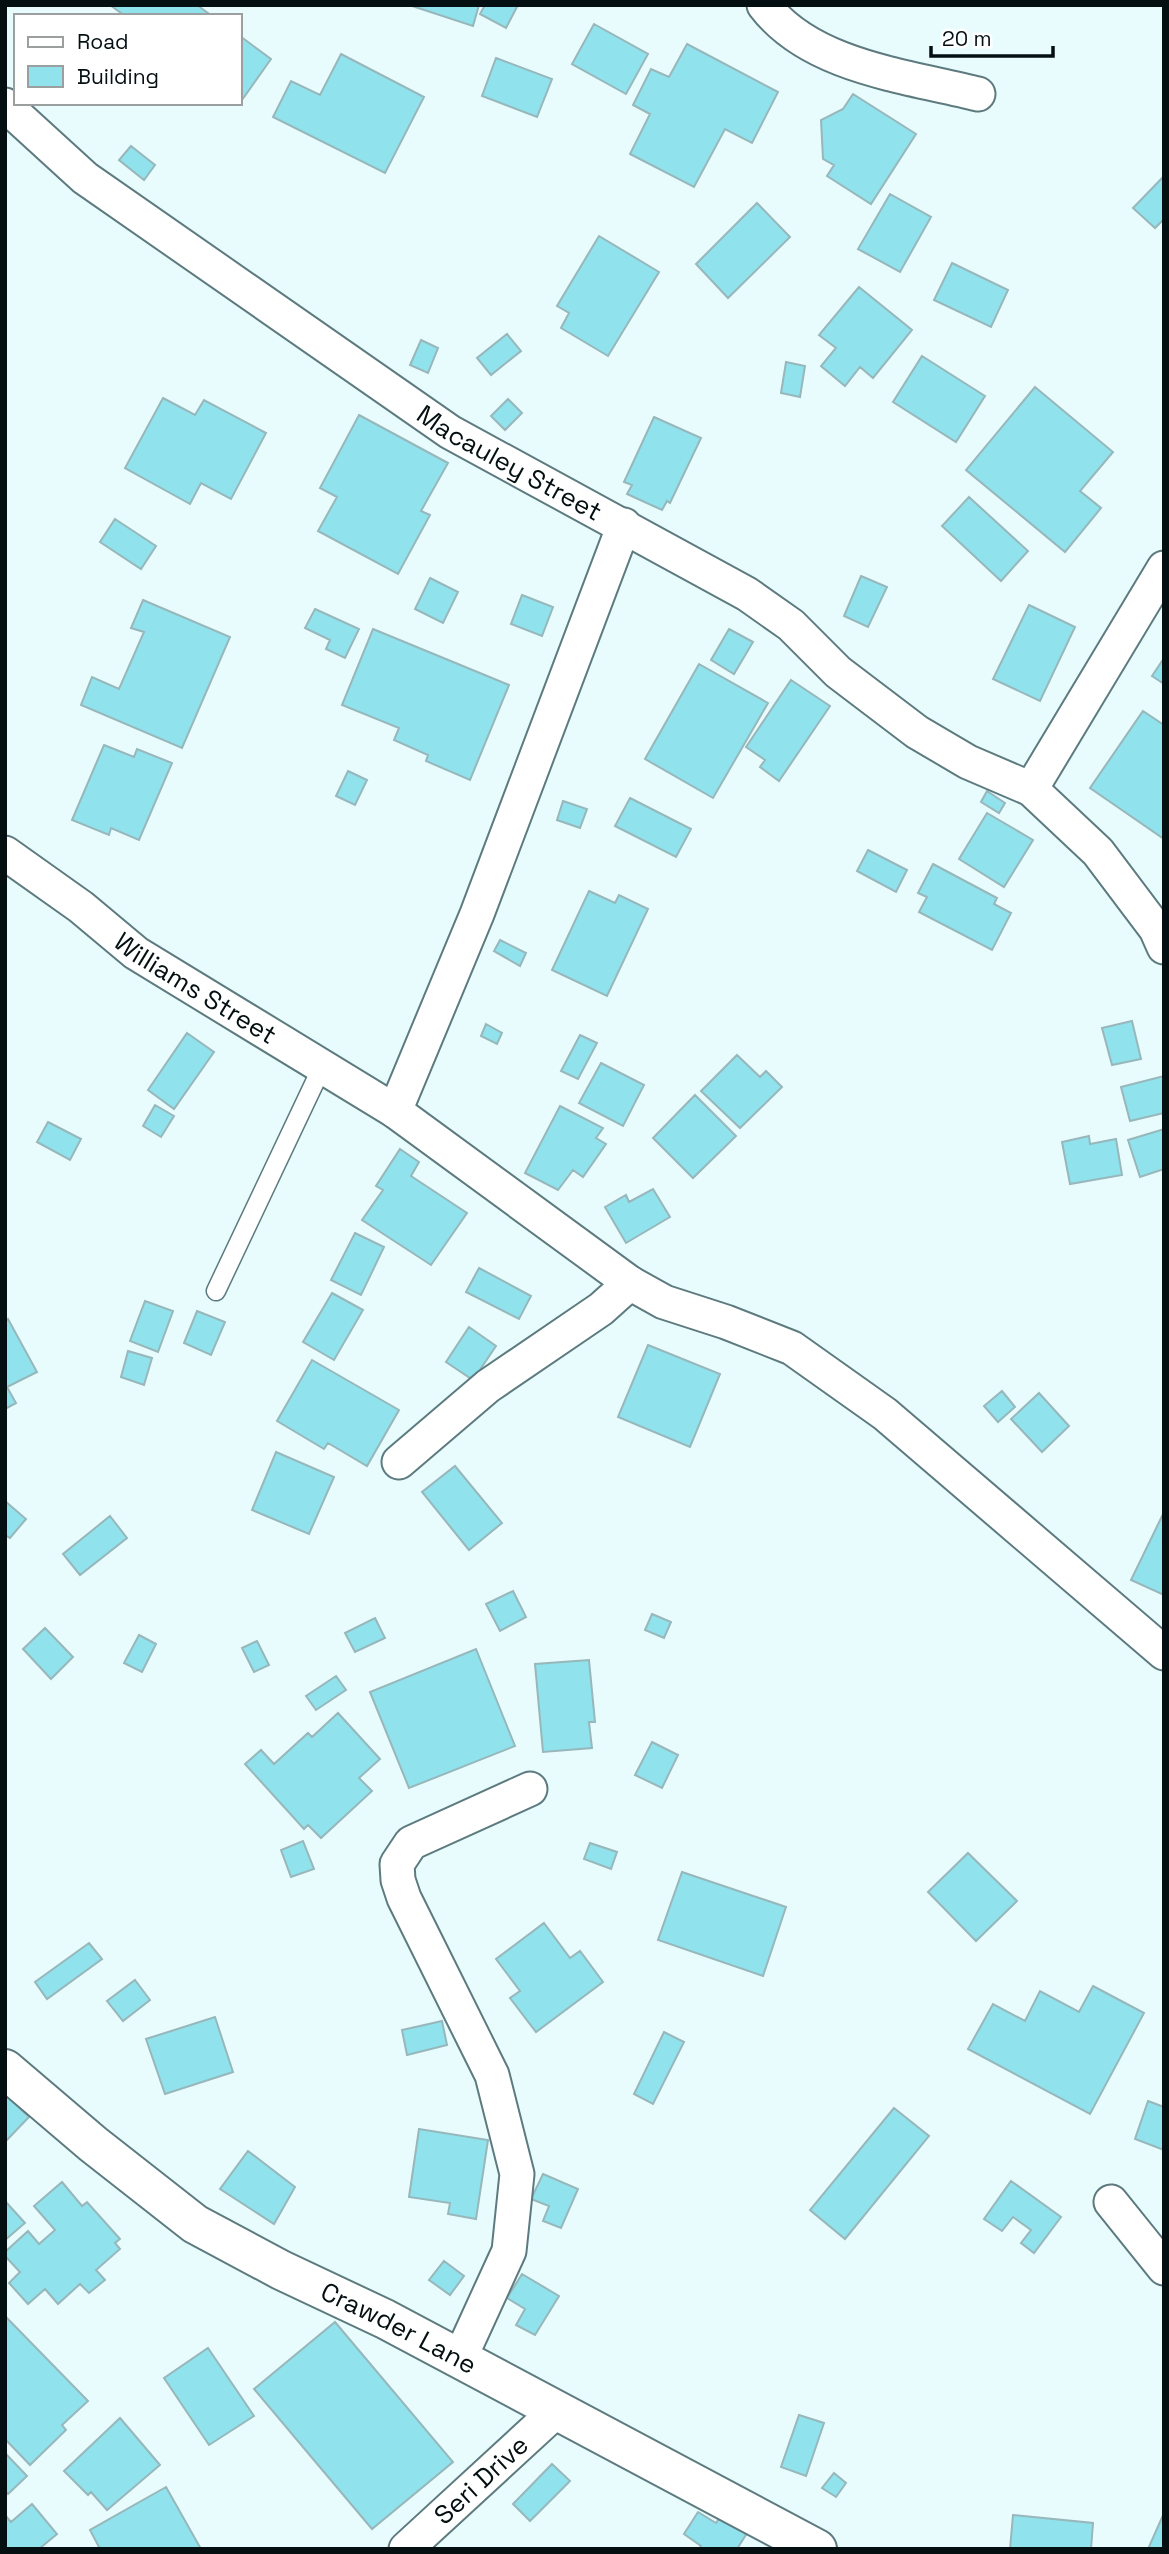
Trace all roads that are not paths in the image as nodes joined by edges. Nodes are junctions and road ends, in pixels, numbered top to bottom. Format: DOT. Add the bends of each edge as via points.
graph roads {
  1 [pos="764,5"];
  2 [pos="978,94"];
  3 [pos="5,105"];
  4 [pos="624,525"];
  5 [pos="1164,568"];
  6 [pos="1031,789"];
  7 [pos="5,853"];
  8 [pos="1164,947"];
  9 [pos="321,1067"];
  10 [pos="396,1111"];
  11 [pos="630,1283"];
  12 [pos="216,1291"];
  13 [pos="399,1462"];
  14 [pos="1164,1653"];
  15 [pos="530,1789"];
  16 [pos="5,2069"];
  17 [pos="1111,2202"];
  18 [pos="1164,2268"];
  19 [pos="460,2358"];
  20 [pos="556,2410"];
  21 [pos="406,2549"];
  22 [pos="817,2549"];
  1 -- 2 [label="street" via="774,18 812,45 844,61"];
  3 -- 4 [label="street, Macauley Street" via="85,178 450,432"];
  4 -- 6 [label="street, Macauley Street" via="747,594 791,625 838,672 917,732 968,762"];
  4 -- 10 [label="street" via="477,914"];
  5 -- 6 [label="street"];
  6 -- 8 [label="street" via="1098,852 1157,929"];
  7 -- 9 [label="street, Williams Street" via="136,953"];
  9 -- 10 [label="street, Williams Street"];
  9 -- 12 [label="lane"];
  10 -- 11 [label="street, Williams Street"];
  11 -- 13 [label="street" via="601,1309 488,1386"];
  11 -- 14 [label="street, Williams Street" via="664,1302 792,1348 885,1413"];
  15 -- 19 [label="street" via="411,1843 397,1864 404,1898 492,2075 517,2174 509,2251"];
  16 -- 19 [label="street, Crawder Lane" via="195,2224"];
  17 -- 18 [label="street"];
  19 -- 20 [label="street, Crawder Lane"];
  20 -- 21 [label="street, Seri Drive"];
  20 -- 22 [label="street, Crawder Lane"];
}
